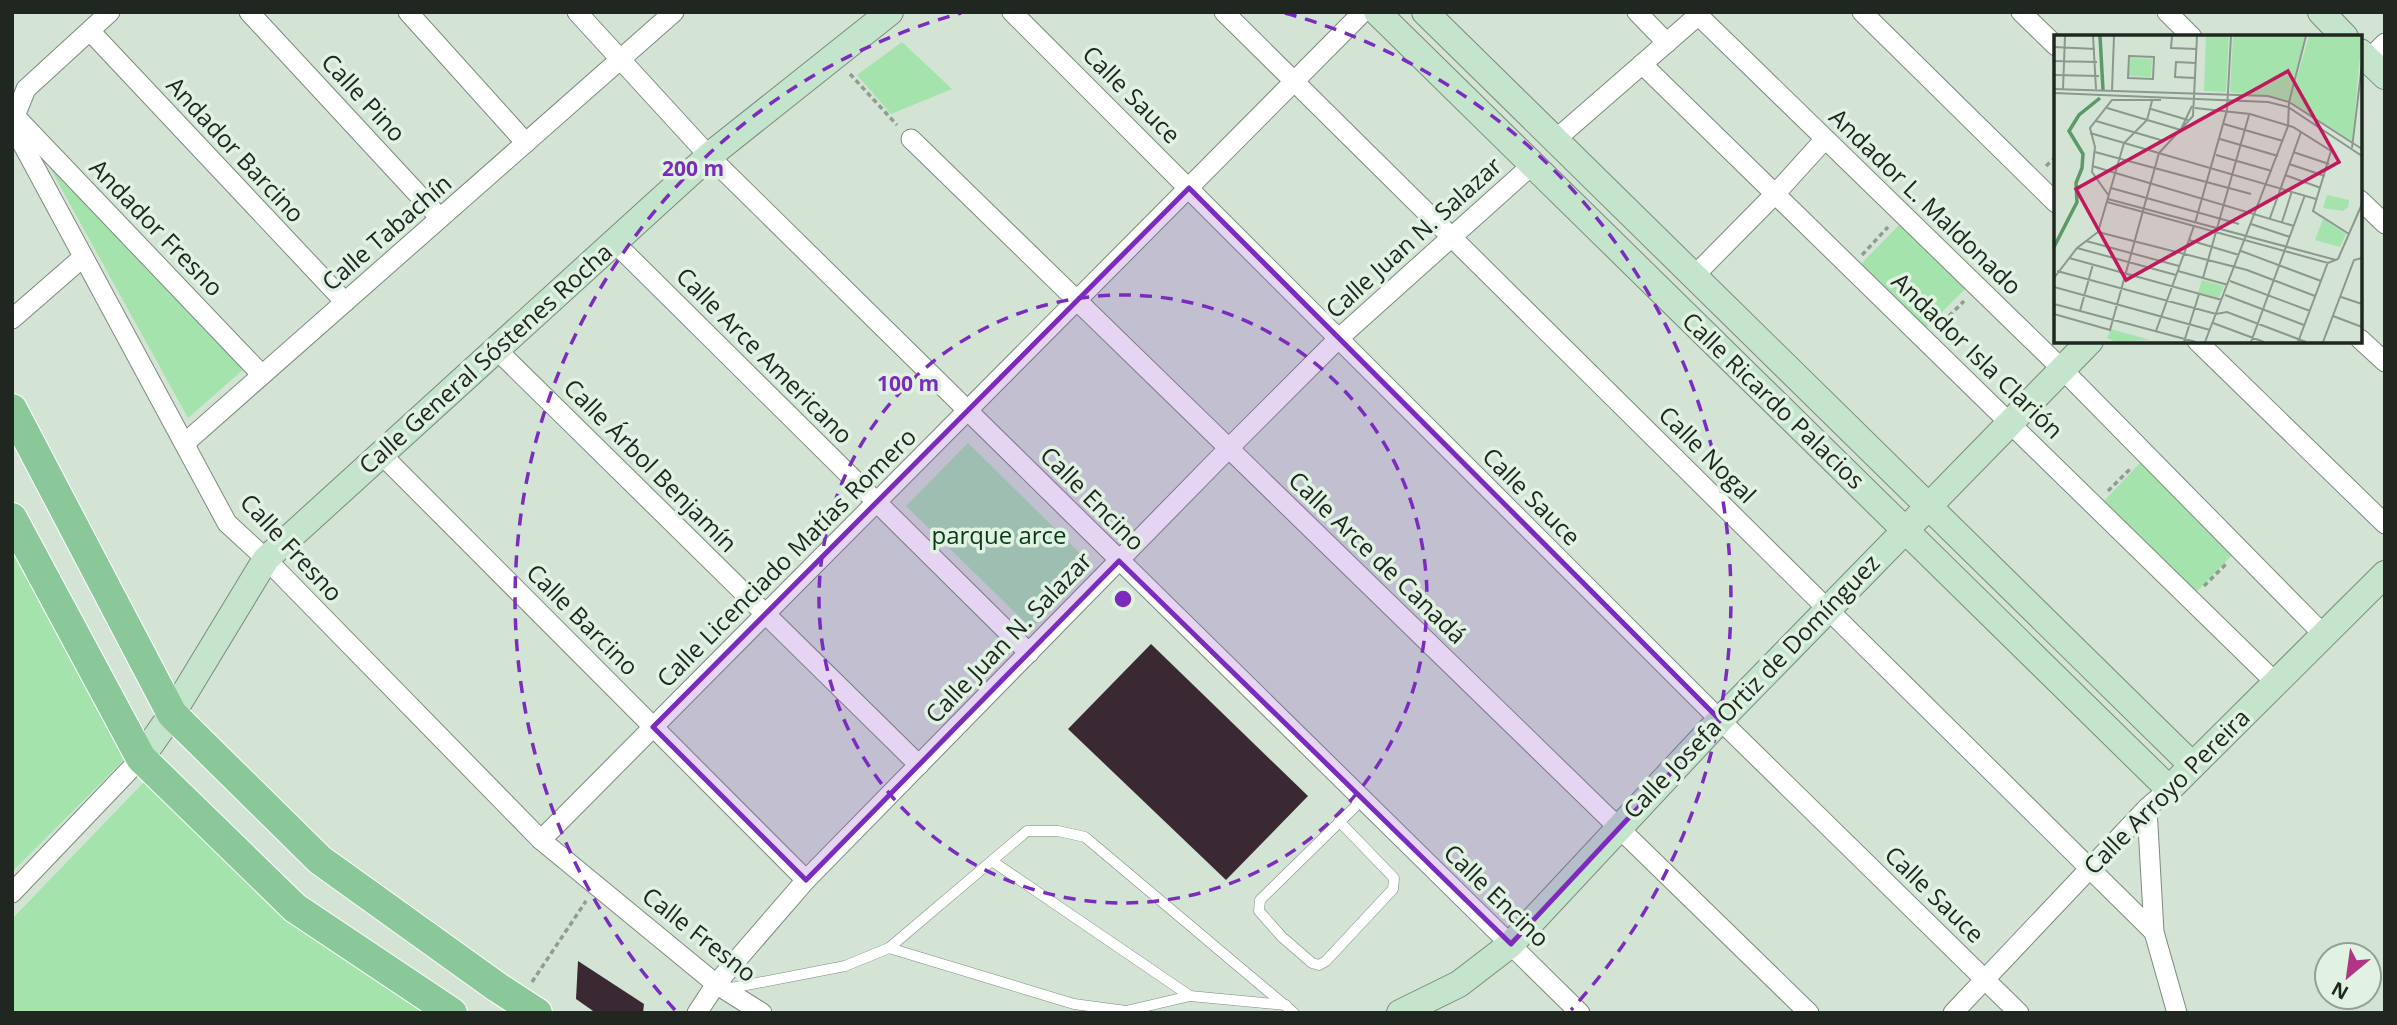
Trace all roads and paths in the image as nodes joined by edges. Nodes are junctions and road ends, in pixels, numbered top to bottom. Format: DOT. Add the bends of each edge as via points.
graph roads {
  1 [pos="110,12"];
  2 [pos="249,12"];
  3 [pos="408,12"];
  4 [pos="577,12"];
  5 [pos="674,12"];
  6 [pos="890,12"];
  7 [pos="1012,12"];
  8 [pos="1224,12"];
  9 [pos="1363,12"];
  10 [pos="1377,12"];
  11 [pos="1425,12"];
  12 [pos="1637,12"];
  13 [pos="1862,12"];
  14 [pos="2021,12"];
  15 [pos="2166,12"];
  16 [pos="2321,12"];
  17 [pos="1700,14"];
  18 [pos="90,31"];
  19 [pos="2190,35"];
  20 [pos="2343,35"];
  21 [pos="1667,43"];
  22 [pos="2054,44"];
  23 [pos="834,57"];
  24 [pos="621,60"];
  25 [pos="1642,64"];
  26 [pos="1294,82"];
  27 [pos="15,116"];
  28 [pos="911,139"];
  29 [pos="1825,139"];
  30 [pos="1556,140"];
  31 [pos="526,143"];
  32 [pos="709,156"];
  33 [pos="1532,164"];
  34 [pos="1189,188"];
  35 [pos="1776,193"];
  36 [pos="2054,201"];
  37 [pos="2362,202"];
  38 [pos="1901,213"];
  39 [pos="440,218"];
  40 [pos="2385,224"];
  41 [pos="1451,236"];
  42 [pos="614,242"];
  43 [pos="82,258"];
  44 [pos="1851,266"];
  45 [pos="1694,276"];
  46 [pos="1978,287"];
  47 [pos="1077,301"];
  48 [pos="345,302"];
  49 [pos="12,319"];
  50 [pos="1338,339"];
  51 [pos="1926,340"];
  52 [pos="2362,341"];
  53 [pos="2088,343"];
  54 [pos="2199,343"];
  55 [pos="496,349"];
  56 [pos="2385,362"];
  57 [pos="2062,369"];
  58 [pos="262,375"];
  59 [pos="12,409"];
  60 [pos="967,411"];
  61 [pos="2010,422"];
  62 [pos="185,443"];
  63 [pos="1229,448"];
  64 [pos="381,454"];
  65 [pos="2146,454"];
  66 [pos="877,502"];
  67 [pos="1927,505"];
  68 [pos="2094,505"];
  69 [pos="12,517"];
  70 [pos="2385,524"];
  71 [pos="1904,529"];
  72 [pos="2240,550"];
  73 [pos="266,559"];
  74 [pos="1119,561"];
  75 [pos="2385,574"];
  76 [pos="2190,600"];
  77 [pos="1828,609"];
  78 [pos="766,614"];
  79 [pos="2324,635"];
  80 [pos="1029,653"];
  81 [pos="2276,683"];
  82 [pos="172,714"];
  83 [pos="1720,720"];
  84 [pos="653,727"];
  85 [pos="141,758"];
  86 [pos="919,765"];
  87 [pos="2192,765"];
  88 [pos="2169,789"];
  89 [pos="1362,800"];
  90 [pos="2147,808"];
  91 [pos="1339,821"];
  92 [pos="1618,827"];
  93 [pos="541,840"];
  94 [pos="992,861"];
  95 [pos="2090,868"];
  96 [pos="806,880"];
  97 [pos="597,886"];
  98 [pos="12,893"];
  99 [pos="2154,932"];
  100 [pos="1511,944"];
  101 [pos="888,948"];
  102 [pos="1986,979"];
  103 [pos="720,986"];
  104 [pos="1190,996"];
  105 [pos="528,1007"];
  106 [pos="1290,1009"];
  107 [pos="1402,1012"];
  108 [pos="452,1013"];
  109 [pos="697,1013"];
  110 [pos="762,1013"];
  111 [pos="1580,1013"];
  112 [pos="1809,1013"];
  113 [pos="1953,1013"];
  114 [pos="2019,1013"];
  115 [pos="2177,1013"];
  1 -- 18 [label="street"];
  2 -- 39 [label="street, Calle Pino"];
  3 -- 31 [label="street"];
  4 -- 24 [label="street, Calle Encino"];
  5 -- 24 [label="street, Calle Tabachín"];
  6 -- 23 [label="street, Calle General Sóstenes Rocha"];
  7 -- 34 [label="street, Calle Sauce"];
  8 -- 26 [label="street, Calle Nogal"];
  9 -- 26 [label="street, Calle Licenciado Matías Romero"];
  10 -- 33 [label="street, Calle Ricardo Palacios"];
  11 -- 30 [label="street, Calle Ricardo Palacios"];
  12 -- 21 [label="street"];
  13 -- 36 [label="street"];
  14 -- 22 [label="street"];
  15 -- 19 [label="street"];
  16 -- 20 [label="street"];
  17 -- 21 [label="street"];
  17 -- 29 [label="street, Andador L. Maldonado"];
  18 -- 27 [label="street" via="26,89"];
  18 -- 48 [label="street, Andador Barcino"];
  21 -- 25 [label="street"];
  23 -- 28 [label="path"];
  23 -- 32 [label="street, Calle General Sóstenes Rocha"];
  24 -- 31 [label="street, Calle Tabachín"];
  24 -- 32 [label="street, Calle Encino"];
  25 -- 30 [label="street"];
  25 -- 35 [label="street, Andador Isla Clarión"];
  26 -- 34 [label="street, Calle Licenciado Matías Romero"];
  26 -- 41 [label="street, Calle Nogal"];
  27 -- 43 [label="street, Calle Fresno" via="16,132"];
  27 -- 58 [label="street, Andador Fresno"];
  28 -- 47 [label="street, Calle Arce de Canadá"];
  29 -- 35 [label="street"];
  29 -- 38 [label="street, Andador L. Maldonado"];
  30 -- 45 [label="street, Calle Ricardo Palacios"];
  31 -- 39 [label="street, Calle Tabachín"];
  32 -- 42 [label="street, Calle General Sóstenes Rocha"];
  32 -- 60 [label="street, Calle Encino"];
  33 -- 41 [label="street, Calle Juan N. Salazar"];
  33 -- 71 [label="street, Calle Ricardo Palacios"];
  34 -- 47 [label="street, Calle Licenciado Matías Romero"];
  34 -- 50 [label="street, Calle Sauce"];
  35 -- 44 [label="street, Andador Isla Clarión"];
  35 -- 45 [label="street"];
  37 -- 40 [label="street"];
  38 -- 44 [label="path"];
  38 -- 46 [label="street, Andador L. Maldonado"];
  39 -- 48 [label="street, Calle Tabachín"];
  41 -- 50 [label="street, Calle Juan N. Salazar"];
  41 -- 77 [label="street, Calle Nogal"];
  42 -- 55 [label="street, Calle General Sóstenes Rocha"];
  42 -- 66 [label="street, Calle Arce Americano"];
  43 -- 49 [label="street"];
  43 -- 62 [label="street, Calle Fresno"];
  44 -- 51 [label="street, Andador Isla Clarión"];
  45 -- 67 [label="street, Calle Ricardo Palacios"];
  46 -- 51 [label="path"];
  46 -- 57 [label="street, Andador L. Maldonado"];
  47 -- 60 [label="street, Calle Licenciado Matías Romero"];
  47 -- 63 [label="street, Calle Arce de Canadá"];
  48 -- 58 [label="street, Calle Tabachín"];
  50 -- 63 [label="street, Calle Juan N. Salazar"];
  50 -- 83 [label="street, Calle Sauce"];
  51 -- 61 [label="street, Andador Isla Clarión"];
  52 -- 56 [label="street"];
  53 -- 57 [label="street, Calle Josefa Ortiz de Domínguez"];
  54 -- 70 [label="street"];
  55 -- 64 [label="street, Calle General Sóstenes Rocha"];
  55 -- 78 [label="street, Calle Árbol Benjamín"];
  57 -- 61 [label="street, Calle Josefa Ortiz de Domínguez"];
  57 -- 65 [label="street, Andador L. Maldonado"];
  58 -- 62 [label="street, Calle Tabachín"];
  59 -- 82 [label="main road"];
  60 -- 66 [label="street, Calle Licenciado Matías Romero"];
  60 -- 74 [label="street, Calle Encino"];
  61 -- 67 [label="street, Calle Josefa Ortiz de Domínguez"];
  61 -- 68 [label="street, Andador Isla Clarión"];
  62 -- 73 [label="street, Calle Fresno" via="227,523"];
  63 -- 74 [label="street, Calle Juan N. Salazar"];
  63 -- 92 [label="street, Calle Arce de Canadá"];
  64 -- 73 [label="street, Calle General Sóstenes Rocha"];
  64 -- 84 [label="street, Calle Barcino"];
  65 -- 68 [label="path"];
  65 -- 72 [label="street, Andador L. Maldonado"];
  66 -- 78 [label="street, Calle Licenciado Matías Romero"];
  66 -- 80 [label="street, Calle Arce Americano"];
  67 -- 71 [label="street, Calle Josefa Ortiz de Domínguez"];
  67 -- 87 [label="street, Calle Ricardo Palacios"];
  68 -- 76 [label="street, Andador Isla Clarión"];
  69 -- 85 [label="main road"];
  71 -- 77 [label="street, Calle Josefa Ortiz de Domínguez"];
  71 -- 88 [label="street, Calle Ricardo Palacios"];
  72 -- 76 [label="path"];
  72 -- 79 [label="street, Andador L. Maldonado"];
  73 -- 82 [label="street, Calle General Sóstenes Rocha"];
  73 -- 93 [label="street, Calle Fresno"];
  74 -- 80 [label="street, Calle Juan N. Salazar"];
  74 -- 89 [label="street, Calle Encino"];
  75 -- 79 [label="street, Calle Arroyo Pereira"];
  76 -- 81 [label="street, Andador Isla Clarión"];
  77 -- 83 [label="street, Calle Josefa Ortiz de Domínguez"];
  77 -- 95 [label="street, Calle Nogal"];
  78 -- 84 [label="street, Calle Licenciado Matías Romero"];
  78 -- 86 [label="street, Calle Árbol Benjamín"];
  79 -- 81 [label="street, Calle Arroyo Pereira"];
  80 -- 86 [label="street, Calle Juan N. Salazar"];
  81 -- 87 [label="street, Calle Arroyo Pereira"];
  82 -- 85 [label="street, Calle General Sóstenes Rocha"];
  82 -- 105 [label="main road" via="320,860"];
  83 -- 92 [label="street, Calle Josefa Ortiz de Domínguez"];
  83 -- 102 [label="street, Calle Sauce"];
  84 -- 93 [label="street, Calle Licenciado Matías Romero"];
  84 -- 96 [label="street, Calle Barcino"];
  85 -- 98 [label="street"];
  85 -- 108 [label="main road" via="295,908"];
  86 -- 96 [label="street, Calle Juan N. Salazar"];
  87 -- 88 [label="street, Calle Arroyo Pereira"];
  88 -- 90 [label="street, Calle Arroyo Pereira"];
  89 -- 91 [label="lane"];
  89 -- 100 [label="street, Calle Encino"];
  90 -- 95 [label="street, Calle Arroyo Pereira"];
  90 -- 99 [label="street"];
  91 -- 91 [label="lane" via="1258,906 1282,937 1319,965 1394,884 1394,878"];
  92 -- 100 [label="street, Calle Josefa Ortiz de Domínguez"];
  92 -- 112 [label="street, Calle Arce de Canadá"];
  93 -- 97 [label="street, Calle Fresno"];
  94 -- 101 [label="lane"];
  94 -- 104 [label="lane"];
  94 -- 106 [label="lane" via="1027,831 1085,836"];
  95 -- 99 [label="street, Calle Nogal"];
  95 -- 102 [label="street, Calle Arroyo Pereira"];
  96 -- 103 [label="street, Calle Juan N. Salazar"];
  97 -- 103 [label="street, Calle Fresno"];
  97 -- 105 [label="path"];
  99 -- 115 [label="street"];
  100 -- 107 [label="street, Calle Josefa Ortiz de Domínguez" via="1459,984"];
  100 -- 111 [label="street, Calle Encino"];
  101 -- 103 [label="lane" via="845,966"];
  101 -- 104 [label="lane" via="1074,1004 1126,1012"];
  102 -- 113 [label="street, Calle Arroyo Pereira"];
  102 -- 114 [label="street, Calle Sauce"];
  103 -- 109 [label="street, Calle Juan N. Salazar"];
  103 -- 110 [label="street, Calle Fresno"];
  104 -- 106 [label="lane"];
}
